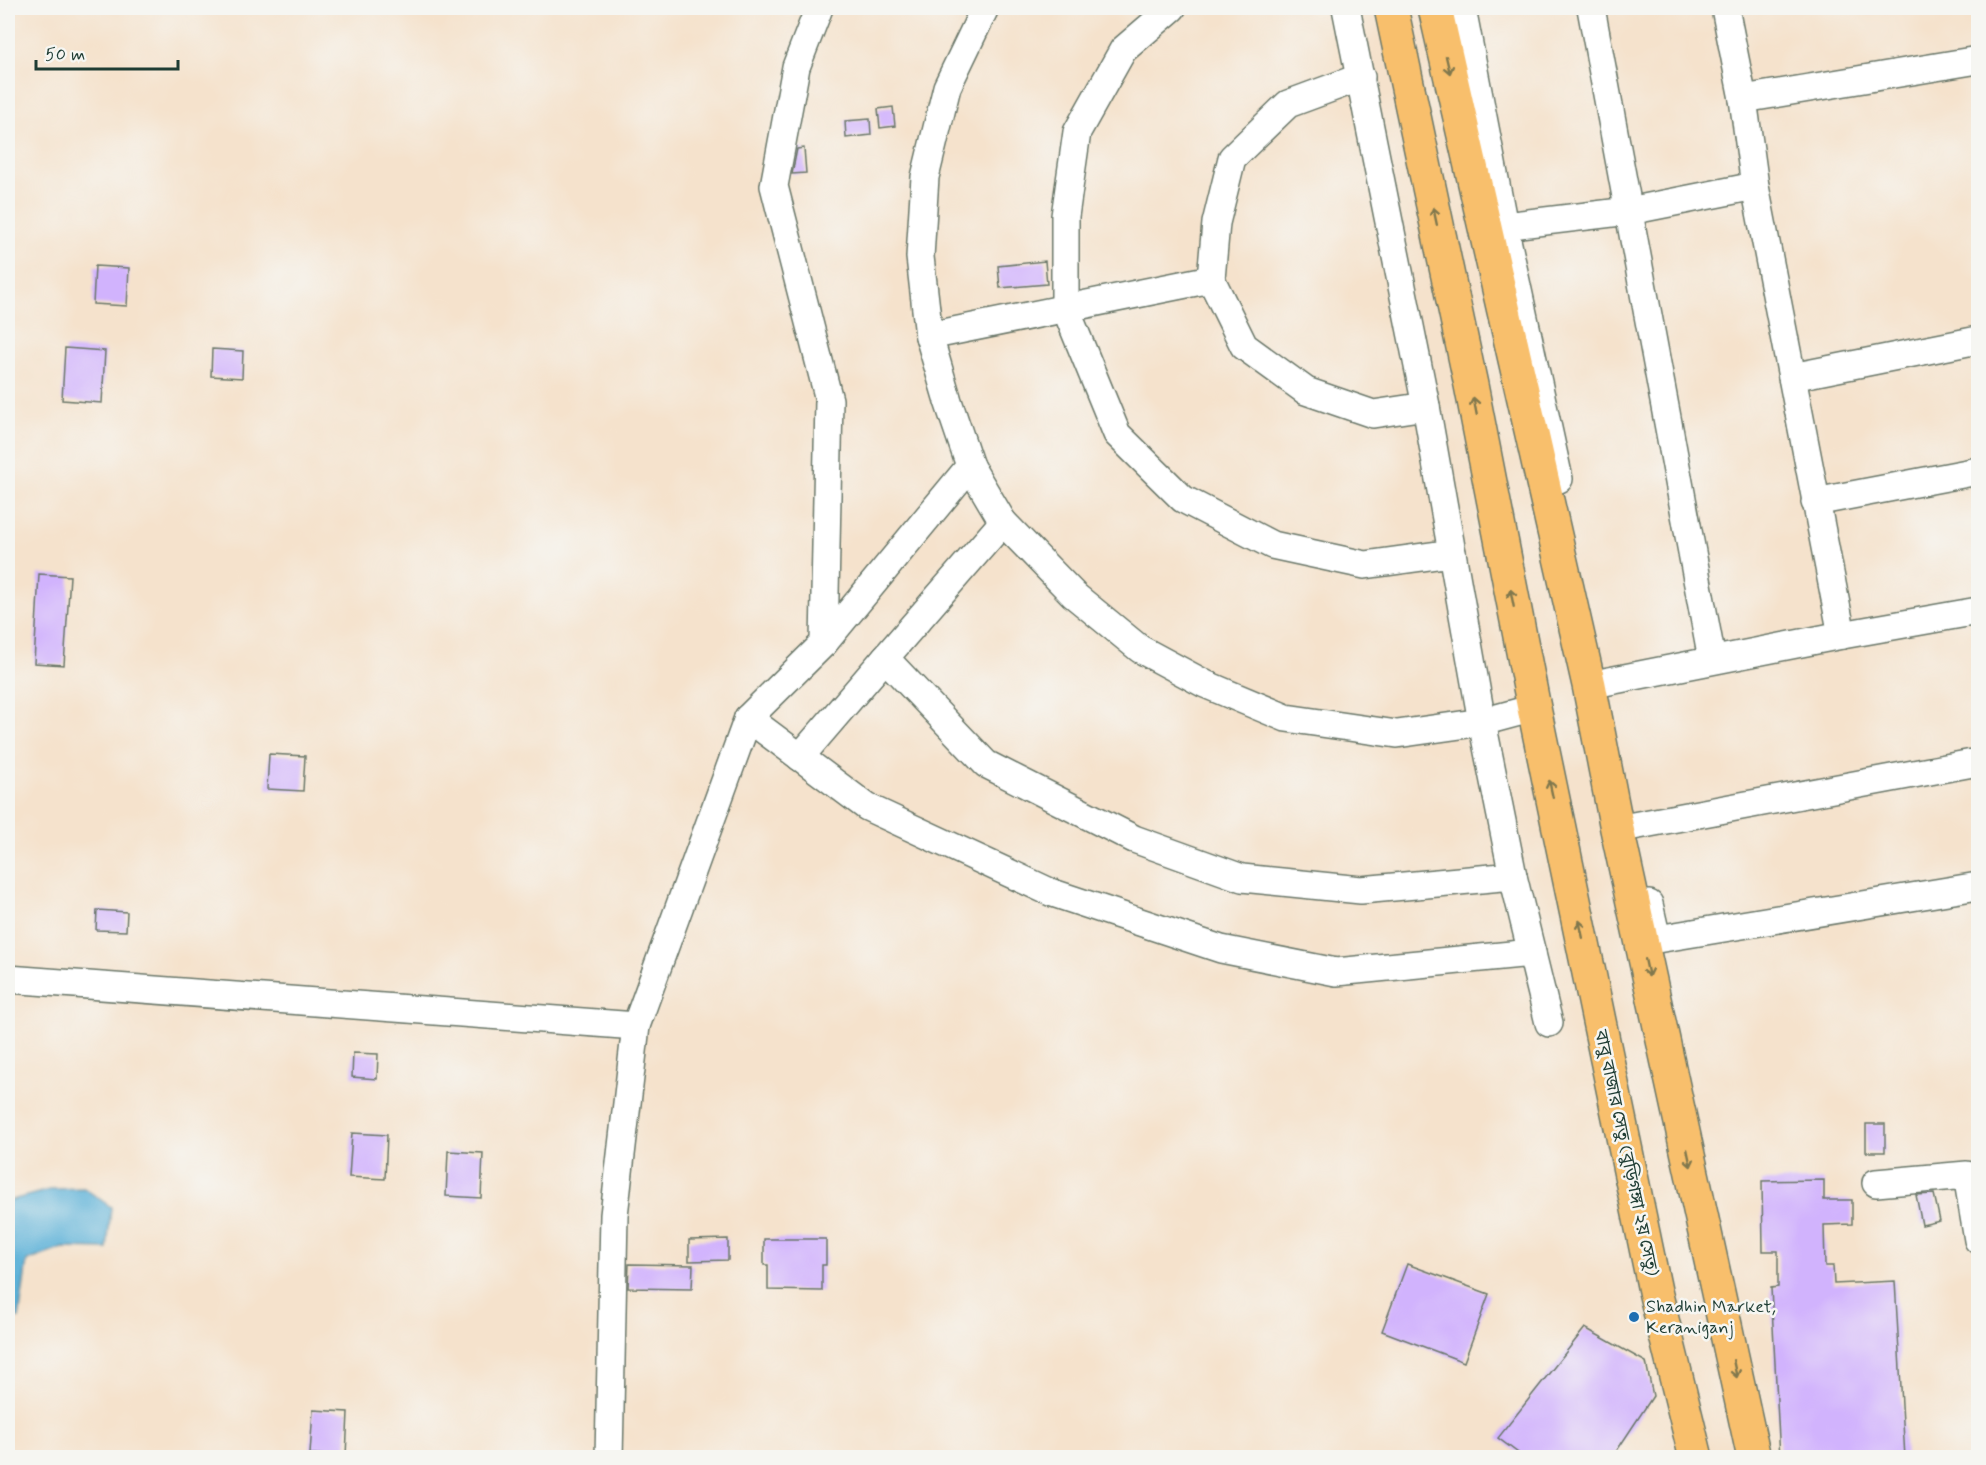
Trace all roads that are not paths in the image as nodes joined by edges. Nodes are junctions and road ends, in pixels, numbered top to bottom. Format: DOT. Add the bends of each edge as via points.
graph roads {
  1 [pos="819,8"];
  2 [pos="985,8"];
  3 [pos="1172,8"];
  4 [pos="1346,8"];
  5 [pos="1391,8"];
  6 [pos="1435,8"];
  7 [pos="1462,8"];
  8 [pos="1591,8"];
  9 [pos="1725,8"];
  10 [pos="1978,60"];
  11 [pos="1361,76"];
  12 [pos="1743,99"];
  13 [pos="1755,186"];
  14 [pos="1629,211"];
  15 [pos="1504,226"];
  16 [pos="1211,279"];
  17 [pos="1065,307"];
  18 [pos="929,336"];
  19 [pos="1978,340"];
  20 [pos="1792,377"];
  21 [pos="1426,406"];
  22 [pos="970,466"];
  23 [pos="1978,471"];
  24 [pos="1815,502"];
  25 [pos="1003,522"];
  26 [pos="1452,553"];
  27 [pos="1978,611"];
  28 [pos="1842,635"];
  29 [pos="824,643"];
  30 [pos="885,658"];
  31 [pos="1712,660"];
  32 [pos="1596,684"];
  33 [pos="1534,708"];
  34 [pos="748,718"];
  35 [pos="1482,722"];
  36 [pos="800,757"];
  37 [pos="1978,762"];
  38 [pos="1624,827"];
  39 [pos="1513,876"];
  40 [pos="1978,886"];
  41 [pos="1532,953"];
  42 [pos="8,979"];
  43 [pos="1549,1023"];
  44 [pos="636,1026"];
  45 [pos="1974,1182"];
  46 [pos="1876,1183"];
  47 [pos="1978,1240"];
  48 [pos="609,1458"];
  49 [pos="1696,1458"];
  50 [pos="1754,1458"];
  1 -- 29 [label="street" via="796,67 774,186 828,400"];
  2 -- 18 [label="street" via="947,87 925,177 921,257"];
  3 -- 17 [label="street" via="1123,50 1077,132 1065,216"];
  4 -- 11 [label="street"];
  33 -- 5 [label="highway, বাবু বাজার সেতু (বুড়িগঙ্গা ২য় সেতু), one-way"];
  6 -- 32 [label="highway, one-way"];
  7 -- 15 [label="street"];
  8 -- 14 [label="street"];
  9 -- 12 [label="street"];
  10 -- 12 [label="street"];
  11 -- 16 [label="street" via="1288,104 1232,158 1216,223"];
  11 -- 21 [label="street"];
  12 -- 13 [label="street"];
  13 -- 14 [label="street"];
  13 -- 20 [label="street"];
  14 -- 15 [label="street"];
  14 -- 31 [label="street"];
  15 -- 32 [label="street"];
  16 -- 17 [label="street"];
  16 -- 21 [label="street" via="1244,345 1306,391 1373,414"];
  17 -- 18 [label="street"];
  17 -- 26 [label="street" via="1117,434 1183,499 1272,545 1365,565"];
  18 -- 22 [label="street"];
  19 -- 20 [label="street"];
  20 -- 24 [label="street"];
  21 -- 26 [label="street"];
  22 -- 25 [label="street"];
  22 -- 29 [label="street"];
  23 -- 24 [label="street"];
  24 -- 28 [label="street"];
  25 -- 30 [label="street"];
  25 -- 35 [label="street" via="1074,595 1140,649 1205,684 1286,718 1396,734"];
  26 -- 35 [label="street"];
  27 -- 28 [label="street"];
  28 -- 31 [label="street"];
  29 -- 34 [label="street"];
  30 -- 36 [label="street"];
  30 -- 39 [label="street" via="986,764 1134,839 1242,878 1361,890"];
  31 -- 32 [label="street"];
  32 -- 38 [label="highway"];
  33 -- 35 [label="street"];
  49 -- 33 [label="highway, বাবু বাজার সেতু (বুড়িগঙ্গা ২য় সেতু), one-way" via="1655,1290"];
  34 -- 36 [label="street"];
  34 -- 44 [label="street"];
  35 -- 39 [label="street"];
  36 -- 41 [label="street" via="867,807 1050,892 1221,949 1336,972"];
  37 -- 38 [label="street"];
  38 -- 40 [label="street" via="1657,939"];
  38 -- 50 [label="highway, one-way"];
  39 -- 41 [label="street"];
  41 -- 43 [label="street"];
  42 -- 44 [label="street"];
  44 -- 48 [label="street" via="614,1215"];
  45 -- 46 [label="street" via="1967,1175"];
  45 -- 47 [label="street"];
}
